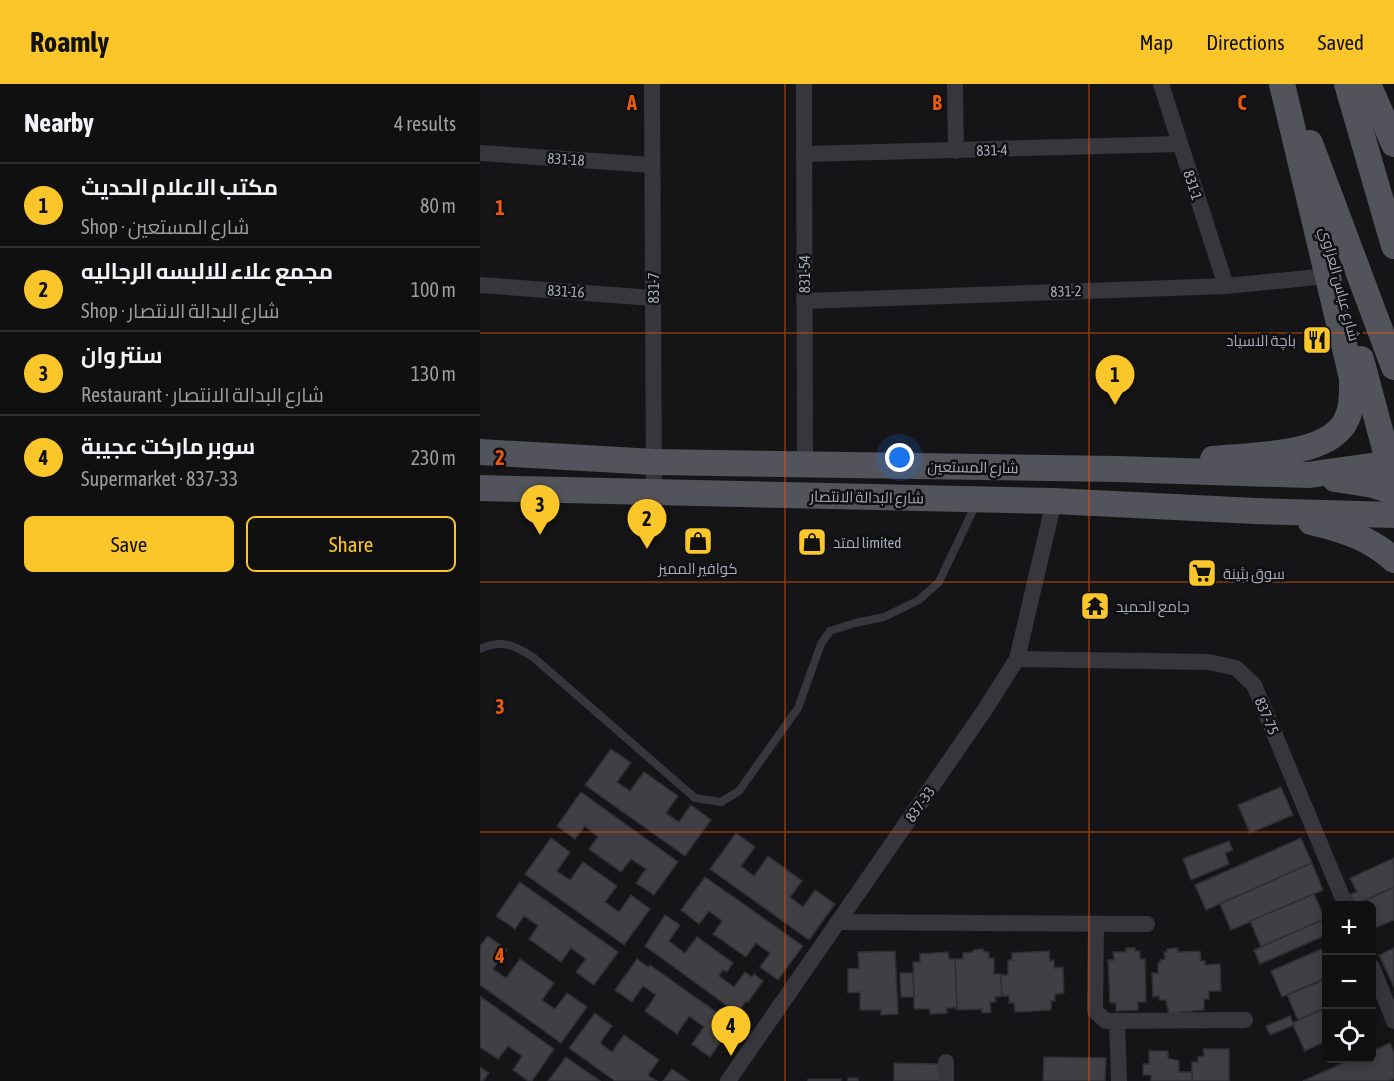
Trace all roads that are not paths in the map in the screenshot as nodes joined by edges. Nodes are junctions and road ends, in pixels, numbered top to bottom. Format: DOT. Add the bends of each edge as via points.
graph roads {
  1 [pos="652,84"];
  2 [pos="804,84"];
  3 [pos="955,84"];
  4 [pos="1161,84"];
  5 [pos="1286,84"];
  6 [pos="1347,84"];
  7 [pos="1368,84"];
  8 [pos="1180,144"];
  9 [pos="1394,144"];
  10 [pos="956,151"];
  11 [pos="480,153"];
  12 [pos="804,154"];
  13 [pos="652,165"];
  14 [pos="1394,246"];
  15 [pos="1328,276"];
  16 [pos="480,285"];
  17 [pos="1226,286"];
  18 [pos="653,298"];
  19 [pos="804,301"];
  20 [pos="1394,367"];
  21 [pos="480,452"];
  22 [pos="654,462"];
  23 [pos="805,464"];
  24 [pos="1117,469"];
  25 [pos="1392,470"];
  26 [pos="1308,475"];
  27 [pos="480,488"];
  28 [pos="654,492"];
  29 [pos="1394,492"];
  30 [pos="978,500"];
  31 [pos="1054,501"];
  32 [pos="1255,511"];
  33 [pos="1394,515"];
  34 [pos="1394,560"];
  35 [pos="480,649"];
  36 [pos="1017,659"];
  37 [pos="1344,901"];
  38 [pos="838,922"];
  39 [pos="1096,924"];
  40 [pos="1147,924"];
  41 [pos="1376,979"];
  42 [pos="1245,1020"];
  43 [pos="1117,1021"];
  44 [pos="1394,1022"];
  45 [pos="946,1062"];
  46 [pos="728,1081"];
  47 [pos="946,1081"];
  48 [pos="1119,1081"];
  1 -- 13 [label="street, 831-7"];
  2 -- 12 [label="street, 831-54"];
  3 -- 10 [label="street"];
  4 -- 8 [label="street, 831-1"];
  5 -- 15 [label="main road"];
  5 -- 20 [label="main road"];
  5 -- 25 [label="main road, شارع عباس العزاوي"];
  6 -- 14 [label="main road"];
  7 -- 9 [label="main road"];
  8 -- 10 [label="street, 831-4"];
  8 -- 17 [label="street, 831-1"];
  10 -- 12 [label="street, 831-4"];
  11 -- 13 [label="street, 831-18"];
  12 -- 19 [label="street, 831-54"];
  13 -- 18 [label="street, 831-7"];
  15 -- 17 [label="street, 831-2"];
  15 -- 24 [label="main road" via="1352,378 1349,413 1337,432 1291,451"];
  16 -- 18 [label="street, 831-16"];
  17 -- 19 [label="street, 831-2"];
  18 -- 22 [label="street, 831-7"];
  19 -- 23 [label="street, 831-54"];
  21 -- 22 [label="main road, شارع المستعين"];
  22 -- 23 [label="main road, شارع المستعين"];
  22 -- 28 [label="street, 831-7"];
  23 -- 24 [label="main road, شارع المستعين"];
  24 -- 26 [label="main road, شارع المستعين"];
  25 -- 26 [label="main road, شارع المستعين"];
  26 -- 29 [label="main road"];
  27 -- 28 [label="main road, شارع البدالة الانتصار"];
  28 -- 30 [label="main road, شارع البدالة الانتصار"];
  30 -- 31 [label="main road, شارع البدالة الانتصار"];
  30 -- 35 [label="lane" via="939,582 919,600 884,617 830,631 820,644 798,708 739,791 722,802 695,798 533,657 514,645 492,643"];
  31 -- 32 [label="main road, شارع البدالة الانتصار"];
  31 -- 36 [label="street, 837-33"];
  32 -- 33 [label="main road"];
  32 -- 34 [label="main road" via="1351,533 1380,547"];
  36 -- 37 [label="street, 837-75" via="1209,662 1236,668 1254,685"];
  36 -- 38 [label="street, 837-33"];
  38 -- 39 [label="street"];
  38 -- 46 [label="street, 837-33"];
  39 -- 40 [label="street"];
  39 -- 43 [label="street" via="1095,1011 1106,1021"];
  41 -- 44 [label="street"];
  42 -- 43 [label="street"];
  43 -- 48 [label="street"];
  45 -- 47 [label="street"];
}
